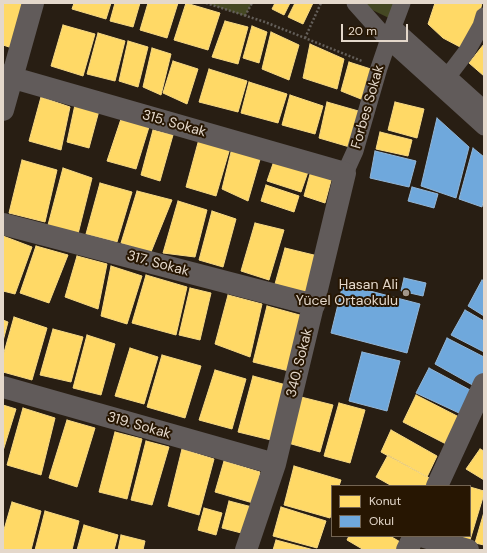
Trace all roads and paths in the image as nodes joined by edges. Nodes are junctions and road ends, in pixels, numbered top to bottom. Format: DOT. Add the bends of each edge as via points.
graph roads {
  1 [pos="33,3"];
  2 [pos="206,3"];
  3 [pos="252,3"];
  4 [pos="321,3"];
  5 [pos="355,3"];
  6 [pos="402,3"];
  7 [pos="245,16"];
  8 [pos="484,16"];
  9 [pos="391,33"];
  10 [pos="305,38"];
  11 [pos="379,68"];
  12 [pos="8,76"];
  13 [pos="448,76"];
  14 [pos="484,109"];
  15 [pos="3,110"];
  16 [pos="484,127"];
  17 [pos="345,173"];
  18 [pos="3,224"];
  19 [pos="314,304"];
  20 [pos="3,387"];
  21 [pos="482,393"];
  22 [pos="275,464"];
  23 [pos="437,485"];
  24 [pos="414,537"];
  25 [pos="424,537"];
  26 [pos="246,550"];
  27 [pos="407,550"];
  28 [pos="468,550"];
  1 -- 12 [label="street"];
  2 -- 7 [label="path"];
  3 -- 7 [label="path"];
  4 -- 10 [label="path"];
  5 -- 9 [label="street, Forbes Sokak"];
  6 -- 9 [label="street, Forbes Sokak"];
  7 -- 10 [label="path"];
  8 -- 13 [label="street" via="467,51"];
  9 -- 11 [label="street, Forbes Sokak"];
  9 -- 13 [label="street, Forbes Sokak"];
  9 -- 16 [label="street, Forbes Sokak"];
  10 -- 11 [label="path"];
  11 -- 17 [label="street, Forbes Sokak" via="355,151"];
  12 -- 15 [label="street"];
  12 -- 17 [label="street, 315. Sokak"];
  13 -- 14 [label="street, Forbes Sokak"];
  17 -- 19 [label="street, 340. Sokak"];
  18 -- 19 [label="street, 317. Sokak"];
  19 -- 22 [label="street, 340. Sokak"];
  20 -- 22 [label="street, 319. Sokak"];
  21 -- 23 [label="street"];
  22 -- 26 [label="street, 340. Sokak"];
  24 -- 27 [label="street"];
  25 -- 28 [label="street"];
}
